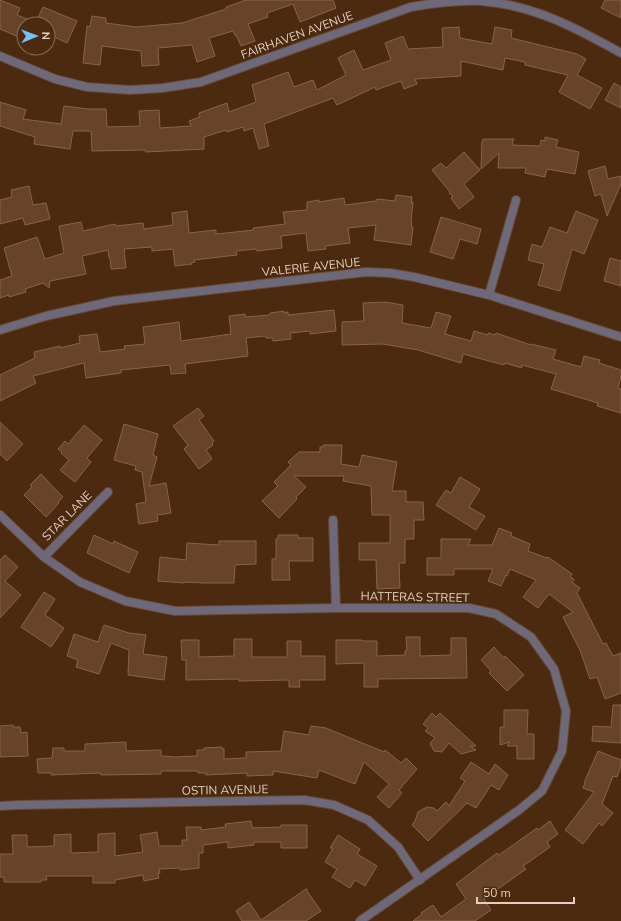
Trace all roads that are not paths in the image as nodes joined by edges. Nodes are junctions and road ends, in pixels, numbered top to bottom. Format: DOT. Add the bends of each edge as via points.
graph roads {
  1 [pos="621,52"];
  2 [pos="0,56"];
  3 [pos="516,200"];
  4 [pos="489,295"];
  5 [pos="0,330"];
  6 [pos="621,337"];
  7 [pos="108,492"];
  8 [pos="0,515"];
  9 [pos="333,520"];
  10 [pos="44,557"];
  11 [pos="336,608"];
  12 [pos="0,806"];
  13 [pos="420,880"];
  14 [pos="360,921"];
  1 -- 2 [label="street, FAIRHAVEN AVENUE" via="575,27 516,6 481,1 446,1 411,7 201,82 163,88 130,90 87,87 55,79"];
  3 -- 4 [label="street"];
  4 -- 5 [label="street, VALERIE AVENUE" via="414,277 366,272 114,300"];
  4 -- 6 [label="street, VALERIE AVENUE"];
  7 -- 10 [label="street, STAR LANE"];
  8 -- 10 [label="street, HATTERAS STREET"];
  9 -- 11 [label="street"];
  10 -- 11 [label="street, HATTERAS STREET" via="80,582 125,601 175,611"];
  11 -- 13 [label="street, HATTERAS STREET" via="469,608 496,614 531,637 554,669 566,711 562,751 542,791"];
  12 -- 13 [label="street, OSTIN AVENUE" via="304,800 334,805 368,820 398,847"];
  13 -- 14 [label="street, HATTERAS STREET"];
}
